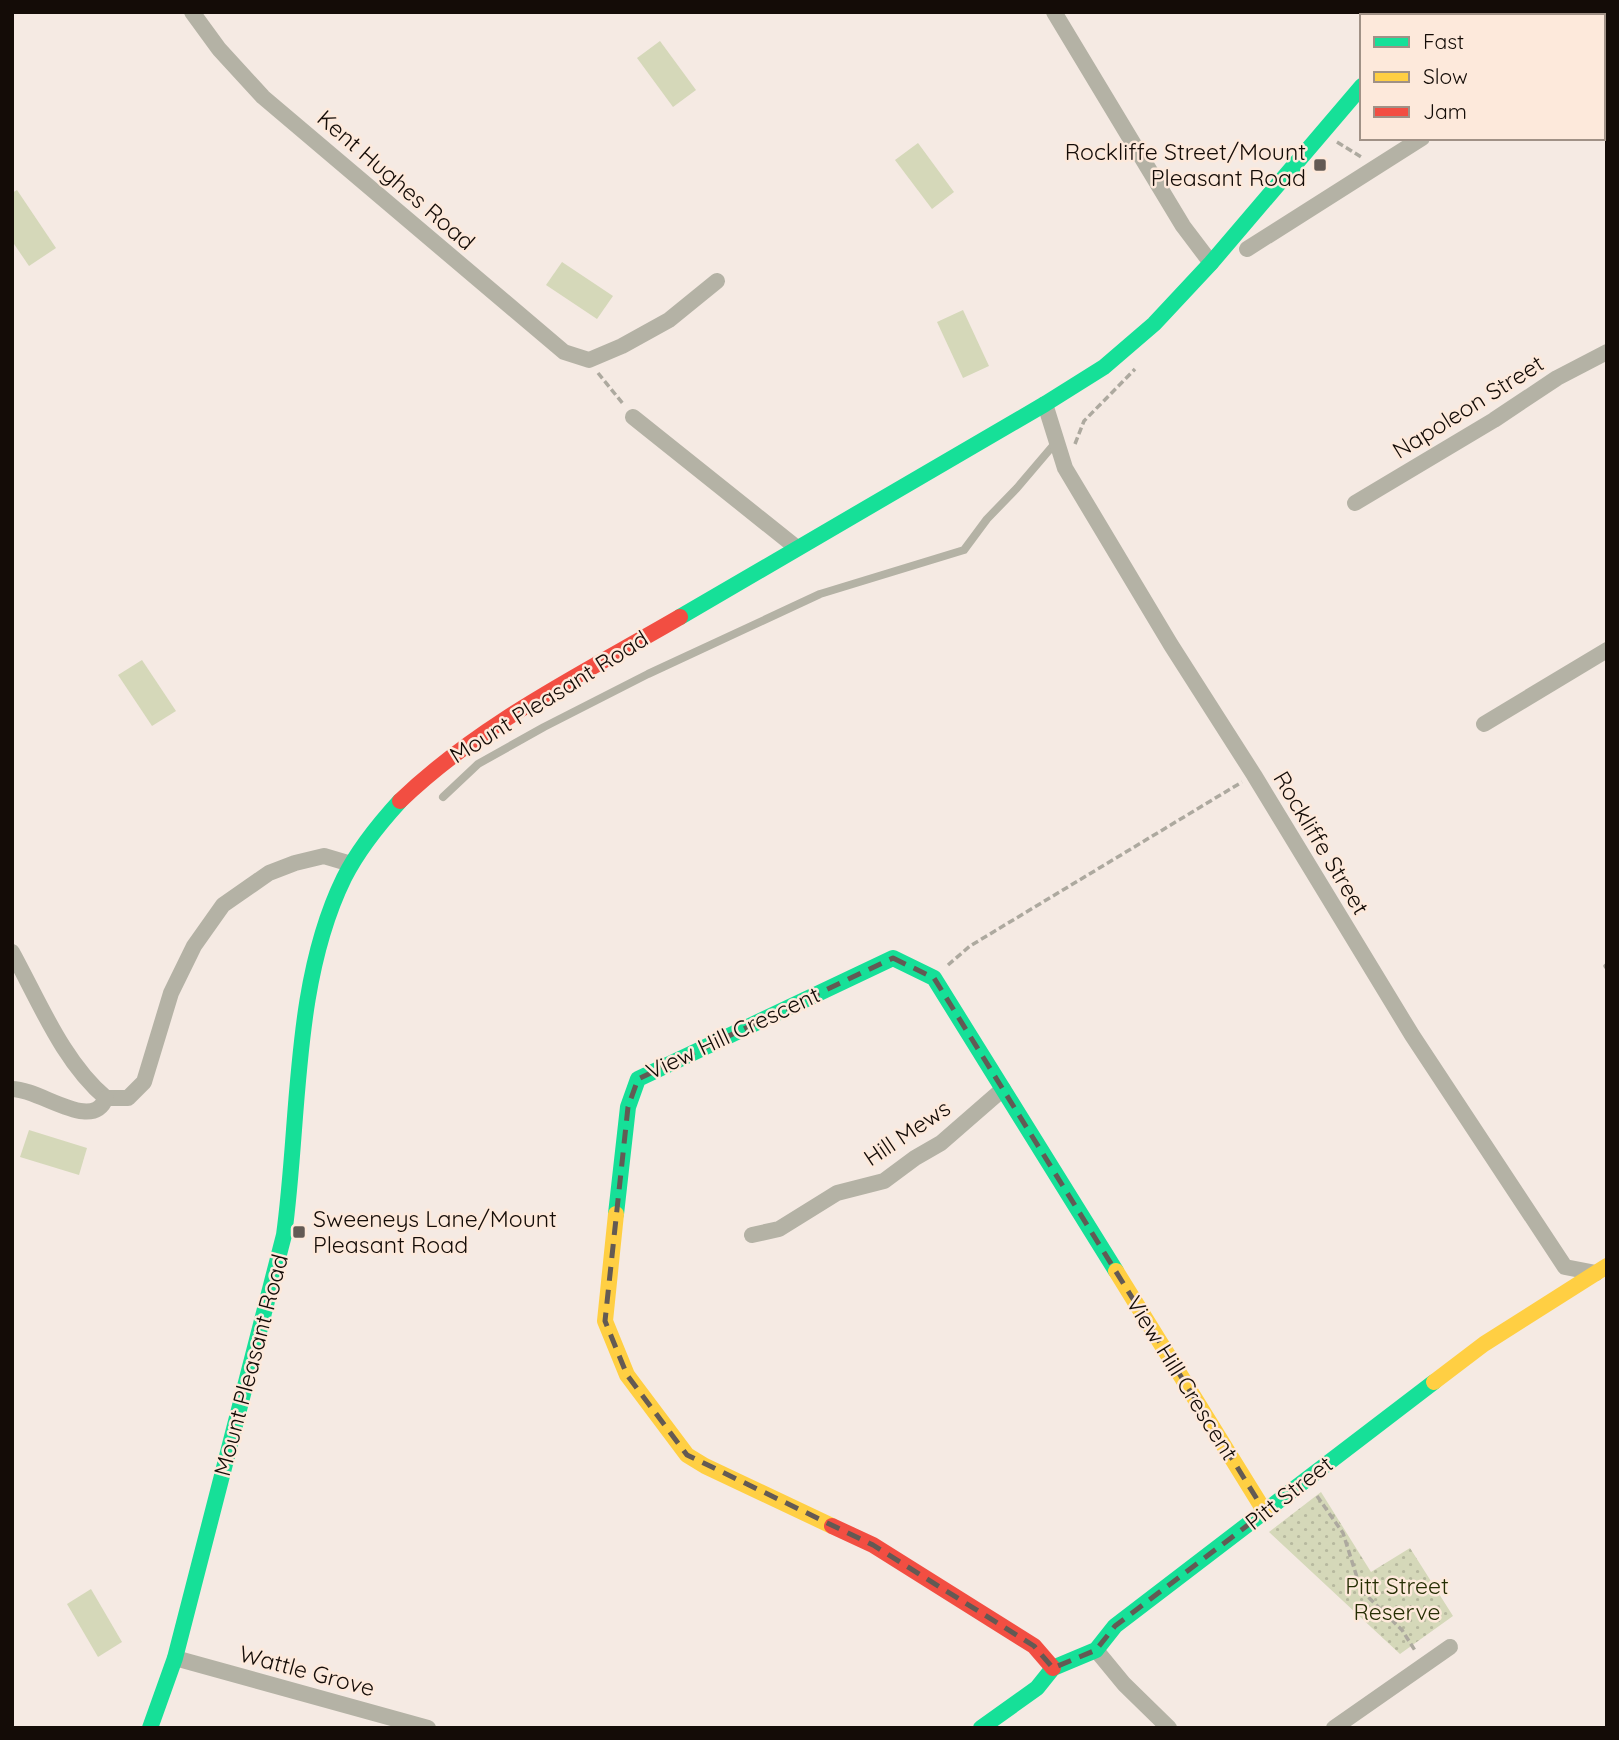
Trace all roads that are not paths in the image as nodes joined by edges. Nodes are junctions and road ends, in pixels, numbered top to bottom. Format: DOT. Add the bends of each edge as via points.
graph roads {
  1 [pos="192,12"];
  2 [pos="1054,12"];
  3 [pos="1360,88"];
  4 [pos="1419,140"];
  5 [pos="1247,249"];
  6 [pos="1211,263"];
  7 [pos="717,281"];
  8 [pos="1607,352"];
  9 [pos="1045,404"];
  10 [pos="633,417"];
  11 [pos="1057,441"];
  12 [pos="1356,503"];
  13 [pos="797,548"];
  14 [pos="1607,650"];
  15 [pos="1483,724"];
  16 [pos="443,797"];
  17 [pos="351,864"];
  18 [pos="12,952"];
  19 [pos="12,1089"];
  20 [pos="1003,1089"];
  21 [pos="106,1098"];
  22 [pos="752,1235"];
  23 [pos="1601,1270"];
  24 [pos="1265,1512"];
  25 [pos="1450,1647"];
  26 [pos="1096,1650"];
  27 [pos="175,1658"];
  28 [pos="1052,1668"];
  29 [pos="150,1728"];
  30 [pos="428,1728"];
  31 [pos="981,1728"];
  32 [pos="1169,1728"];
  33 [pos="1334,1728"];
  1 -- 7 [label="street, Kent Hughes Road" via="219,50 263,97 564,352 589,360 622,346 669,320"];
  2 -- 6 [label="street" via="1183,226"];
  3 -- 6 [label="street, Mount Pleasant Road"];
  4 -- 5 [label="street"];
  6 -- 9 [label="street, Mount Pleasant Road" via="1154,324 1104,367"];
  8 -- 12 [label="street, Napoleon Street" via="1557,377"];
  9 -- 11 [label="street, Rockliffe Street"];
  9 -- 13 [label="street, Mount Pleasant Road"];
  10 -- 13 [label="street"];
  11 -- 16 [label="lane" via="964,551 820,594 648,674 478,764"];
  11 -- 23 [label="street, Rockliffe Street" via="1065,468 1412,1034 1565,1267"];
  13 -- 17 [label="street, Mount Pleasant Road" via="496,724 446,759 400,800"];
  14 -- 15 [label="street"];
  17 -- 21 [label="street" via="324,856 295,863 269,873 223,905 194,946 172,993 145,1082 128,1098"];
  17 -- 27 [label="street, Mount Pleasant Road" via="334,896 311,974 284,1235"];
  18 -- 21 [label="street" via="65,1050"];
  19 -- 21 [label="street" via="82,1113 96,1112"];
  20 -- 22 [label="street, Hill Mews" via="941,1143 884,1181 837,1193 779,1229"];
  20 -- 24 [label="street, View Hill Crescent"];
  20 -- 28 [label="street, View Hill Crescent" via="934,978 893,958 638,1079 628,1107 605,1321 627,1375 687,1455 873,1545 1034,1646"];
  23 -- 24 [label="street, Pitt Street" via="1484,1343"];
  24 -- 26 [label="street, Pitt Street" via="1115,1626"];
  25 -- 33 [label="street"];
  26 -- 28 [label="street, Pitt Street"];
  26 -- 32 [label="street"];
  27 -- 29 [label="street, Mount Pleasant Road"];
  27 -- 30 [label="street, Wattle Grove"];
  28 -- 31 [label="street, Pitt Street" via="1037,1688"];
}
